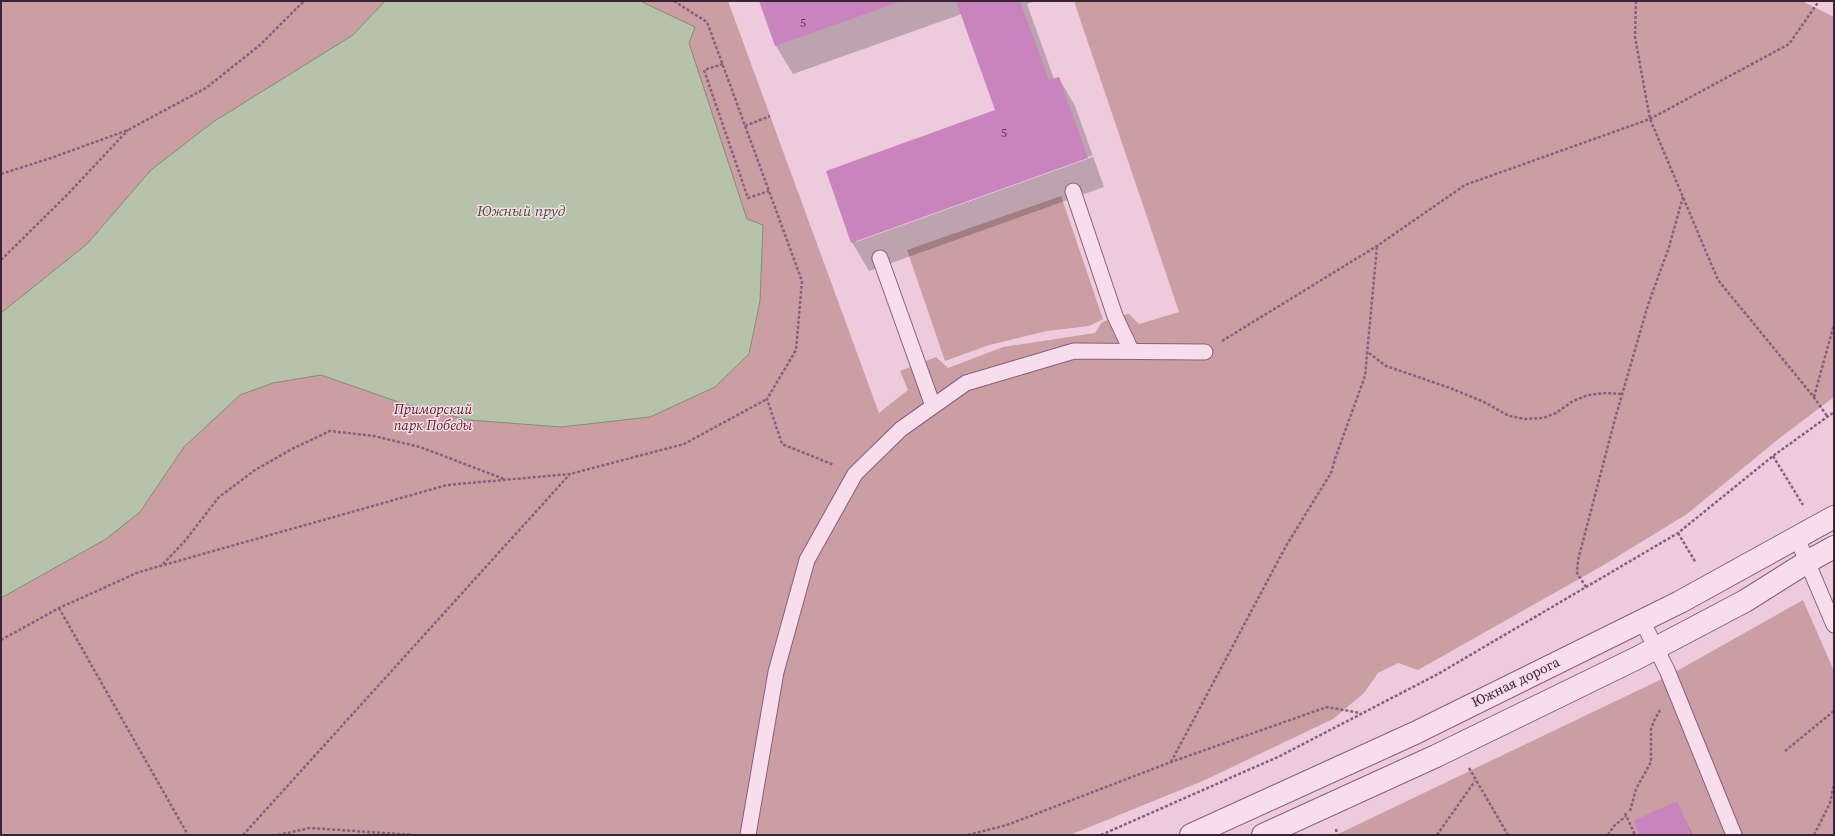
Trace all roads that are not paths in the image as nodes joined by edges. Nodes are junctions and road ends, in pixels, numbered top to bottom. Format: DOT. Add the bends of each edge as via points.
graph roads {
  1 [pos="1073,191"];
  2 [pos="880,258"];
  3 [pos="1131,350"];
  4 [pos="1205,352"];
  5 [pos="933,406"];
  6 [pos="1834,517"];
  7 [pos="1797,538"];
  8 [pos="1834,547"];
  9 [pos="1807,562"];
  10 [pos="1642,621"];
  11 [pos="1834,625"];
  12 [pos="1657,647"];
  13 [pos="748,835"];
  14 [pos="1191,835"];
  15 [pos="1263,835"];
  16 [pos="1734,835"];
  1 -- 3 [label="lane" via="1115,316"];
  2 -- 5 [label="lane"];
  3 -- 4 [label="lane"];
  3 -- 5 [label="lane" via="1074,351 966,383"];
  5 -- 13 [label="lane" via="901,429 855,474 807,560 776,672"];
  6 -- 7 [label="street, Южная дорога"];
  7 -- 9 [label="lane"];
  7 -- 10 [label="street, Южная дорога"];
  8 -- 9 [label="street"];
  9 -- 11 [label="lane"];
  9 -- 12 [label="street" via="1745,601"];
  10 -- 12 [label="lane"];
  10 -- 14 [label="street, Южная дорога" via="1415,733"];
  12 -- 15 [label="street" via="1436,756"];
  12 -- 16 [label="lane"];
}
